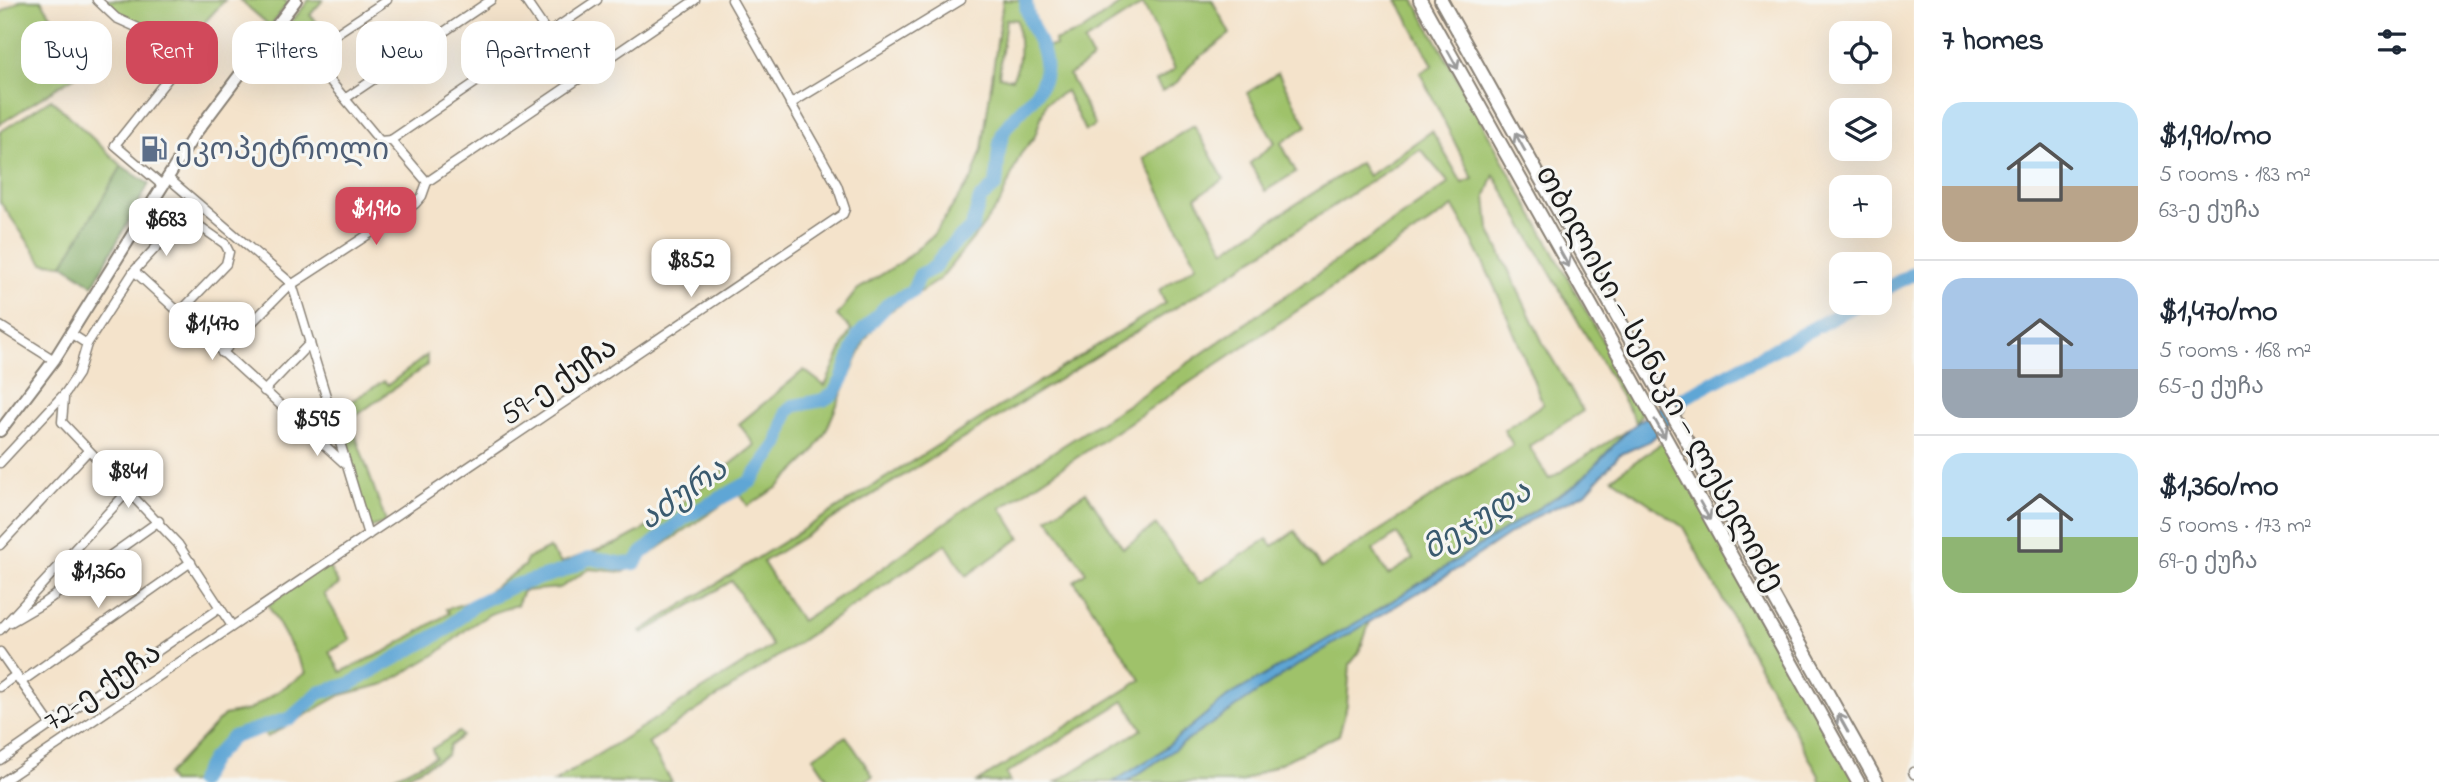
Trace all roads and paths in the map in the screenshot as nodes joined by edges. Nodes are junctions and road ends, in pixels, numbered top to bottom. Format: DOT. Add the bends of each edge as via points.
graph roads {
  1 [pos="97,0"];
  2 [pos="296,0"];
  3 [pos="387,0"];
  4 [pos="491,0"];
  5 [pos="524,0"];
  6 [pos="597,0"];
  7 [pos="695,0"];
  8 [pos="732,0"];
  9 [pos="961,0"];
  10 [pos="1420,0"];
  11 [pos="1441,0"];
  12 [pos="281,21"];
  13 [pos="539,21"];
  14 [pos="565,21"];
  15 [pos="342,30"];
  16 [pos="615,54"];
  17 [pos="234,84"];
  18 [pos="334,84"];
  19 [pos="473,84"];
  20 [pos="572,84"];
  21 [pos="346,98"];
  22 [pos="790,104"];
  23 [pos="391,141"];
  24 [pos="164,181"];
  25 [pos="426,182"];
  26 [pos="148,208"];
  27 [pos="176,226"];
  28 [pos="235,235"];
  29 [pos="225,244"];
  30 [pos="134,271"];
  31 [pos="292,284"];
  32 [pos="179,313"];
  33 [pos="0,326"];
  34 [pos="70,333"];
  35 [pos="310,343"];
  36 [pos="87,344"];
  37 [pos="222,353"];
  38 [pos="54,360"];
  39 [pos="264,391"];
  40 [pos="66,392"];
  41 [pos="0,430"];
  42 [pos="88,450"];
  43 [pos="0,463"];
  44 [pos="344,463"];
  45 [pos="129,490"];
  46 [pos="159,521"];
  47 [pos="371,534"];
  48 [pos="0,545"];
  49 [pos="191,562"];
  50 [pos="220,608"];
  51 [pos="232,626"];
  52 [pos="2,628"];
  53 [pos="0,652"];
  54 [pos="18,678"];
  55 [pos="0,687"];
  56 [pos="51,725"];
  57 [pos="0,760"];
  58 [pos="2,782"];
  59 [pos="1858,782"];
  60 [pos="1877,782"];
  1 -- 24 [label="street" via="116,18 145,32 174,71 115,145"];
  2 -- 12 [label="main road"];
  3 -- 15 [label="street"];
  4 -- 21 [label="street"];
  5 -- 13 [label="street"];
  6 -- 14 [label="street"];
  7 -- 16 [label="street"];
  8 -- 22 [label="street, 59-ე ქუჩა"];
  9 -- 22 [label="street"];
  10 -- 59 [label="highway, თბილისი — სენაკი — ლესელიძე, one-way"];
  60 -- 11 [label="highway, თბილისი — სენაკი — ლესელიძე, one-way"];
  17 -- 24 [label="main road"];
  18 -- 21 [label="street"];
  19 -- 23 [label="street"];
  20 -- 25 [label="street"];
  21 -- 23 [label="street" via="380,141"];
  22 -- 47 [label="street, 59-ე ქუჩა" via="837,186 843,214"];
  23 -- 25 [label="street"];
  24 -- 26 [label="main road"];
  24 -- 28 [label="street"];
  25 -- 31 [label="street" via="415,204"];
  26 -- 27 [label="street"];
  26 -- 34 [label="main road"];
  27 -- 29 [label="street" via="198,225"];
  27 -- 30 [label="street"];
  28 -- 29 [label="street"];
  28 -- 31 [label="street"];
  29 -- 32 [label="street" via="229,252 226,264"];
  30 -- 32 [label="street"];
  30 -- 36 [label="street"];
  31 -- 35 [label="street"];
  31 -- 37 [label="street"];
  32 -- 37 [label="street"];
  33 -- 38 [label="street"];
  34 -- 36 [label="street"];
  34 -- 38 [label="main road"];
  35 -- 39 [label="street"];
  35 -- 44 [label="street"];
  36 -- 40 [label="street" via="78,374"];
  37 -- 39 [label="street"];
  38 -- 41 [label="main road"];
  39 -- 44 [label="street"];
  40 -- 42 [label="street" via="62,422"];
  40 -- 43 [label="street"];
  42 -- 45 [label="street"];
  42 -- 48 [label="street"];
  44 -- 47 [label="street"];
  45 -- 46 [label="street"];
  45 -- 52 [label="street"];
  46 -- 49 [label="street"];
  46 -- 52 [label="street"];
  47 -- 51 [label="street, 72-ე ქუჩა"];
  49 -- 50 [label="street"];
  49 -- 54 [label="street"];
  50 -- 51 [label="street"];
  50 -- 56 [label="street"];
  51 -- 58 [label="street, 72-ე ქუჩა"];
  53 -- 54 [label="street"];
  54 -- 55 [label="street"];
  54 -- 56 [label="street"];
  56 -- 57 [label="street"];
}
